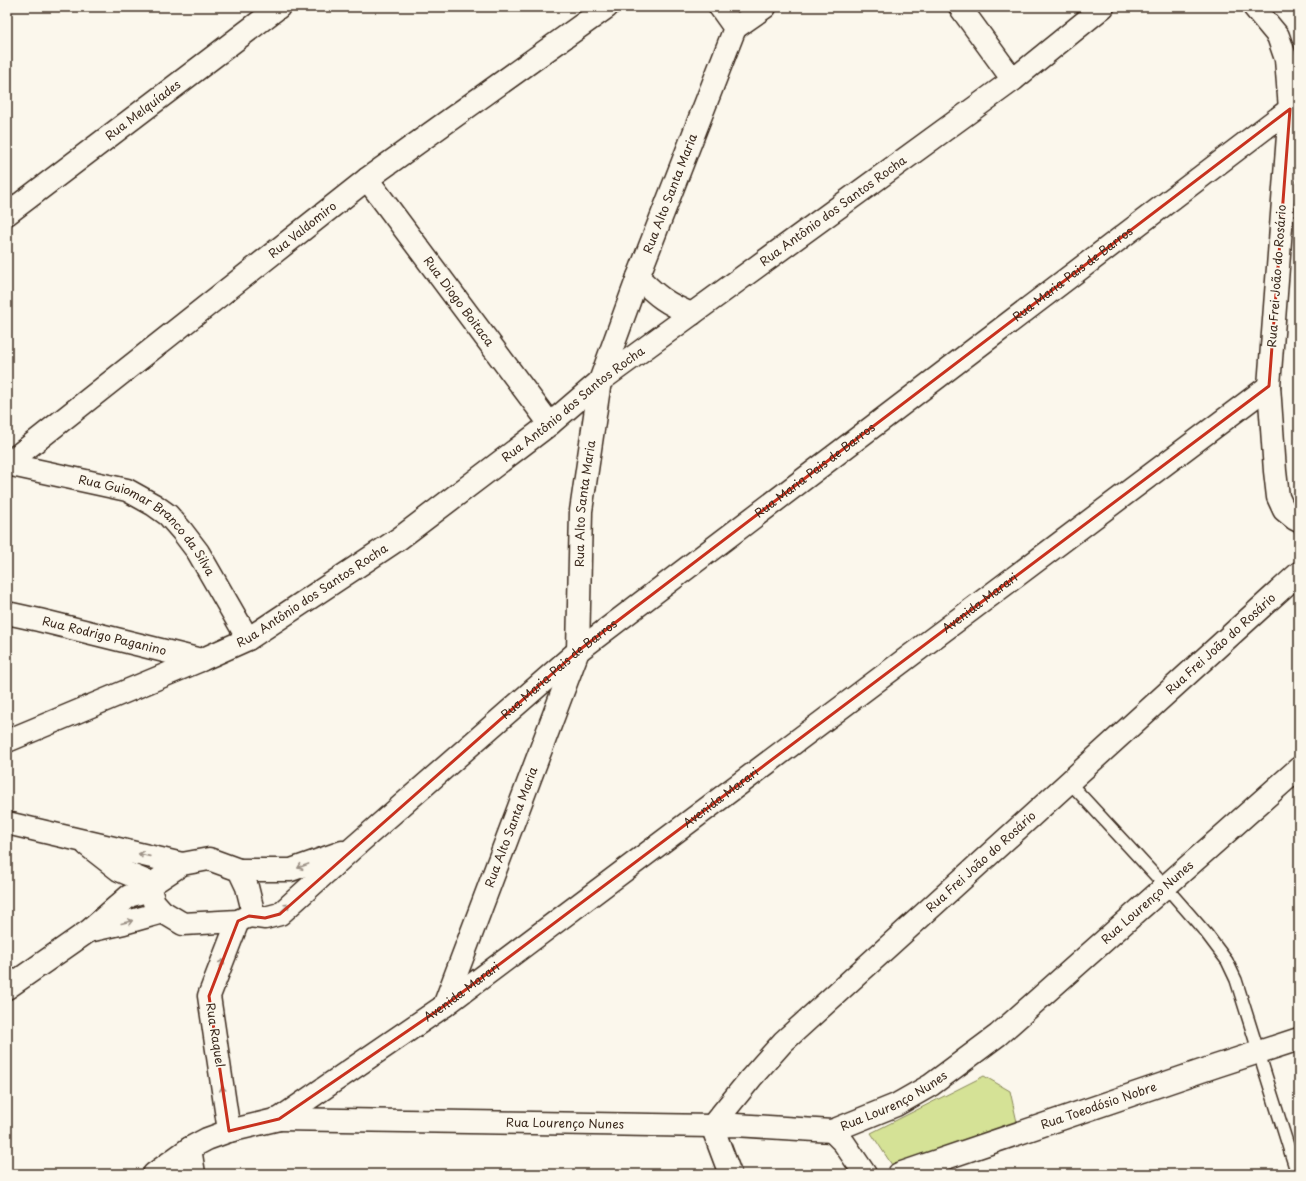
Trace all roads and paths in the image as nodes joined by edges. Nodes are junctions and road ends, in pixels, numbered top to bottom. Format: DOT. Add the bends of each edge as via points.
graph roads {
  1 [pos="279,7"];
  2 [pos="607,7"];
  3 [pos="720,7"];
  4 [pos="765,7"];
  5 [pos="960,7"];
  6 [pos="1103,7"];
  7 [pos="1254,7"];
  8 [pos="735,28"];
  9 [pos="1013,80"];
  10 [pos="1290,109"];
  11 [pos="367,179"];
  12 [pos="7,214"];
  13 [pos="638,277"];
  14 [pos="692,314"];
  15 [pos="600,381"];
  16 [pos="1269,386"];
  17 [pos="550,424"];
  18 [pos="7,464"];
  19 [pos="1299,521"];
  20 [pos="1299,573"];
  21 [pos="7,613"];
  22 [pos="248,639"];
  23 [pos="578,651"];
  24 [pos="201,660"];
  25 [pos="7,740"];
  26 [pos="1299,768"];
  27 [pos="1069,782"];
  28 [pos="7,823"];
  29 [pos="81,841"];
  30 [pos="353,848"];
  31 [pos="182,864"];
  32 [pos="239,870"];
  33 [pos="1165,886"];
  34 [pos="151,887"];
  35 [pos="163,912"];
  36 [pos="244,919"];
  37 [pos="90,930"];
  38 [pos="7,988"];
  39 [pos="444,1006"];
  40 [pos="1299,1039"];
  41 [pos="1259,1051"];
  42 [pos="279,1120"];
  43 [pos="712,1126"];
  44 [pos="229,1131"];
  45 [pos="832,1132"];
  46 [pos="190,1148"];
  47 [pos="154,1174"];
  48 [pos="194,1174"];
  49 [pos="730,1174"];
  50 [pos="865,1174"];
  51 [pos="899,1174"];
  52 [pos="1297,1174"];
  1 -- 12 [label="street, Rua Melquíades"];
  2 -- 11 [label="street, Rua Valdomiro"];
  3 -- 8 [label="street"];
  4 -- 8 [label="street"];
  5 -- 9 [label="street"];
  6 -- 9 [label="street, Rua Antônio dos Santos Rocha"];
  7 -- 10 [label="street, Rua Frei João do Rosário" via="1278,36 1286,59"];
  8 -- 13 [label="street, Rua Alto Santa Maria"];
  9 -- 14 [label="street, Rua Antônio dos Santos Rocha"];
  10 -- 16 [label="street, Rua Frei João do Rosário"];
  10 -- 23 [label="street, Rua Maria Pais de Barros"];
  11 -- 17 [label="street, Rua Diogo Boitaca"];
  11 -- 18 [label="street, Rua Valdomiro"];
  13 -- 14 [label="street" via="655,294"];
  13 -- 15 [label="street, Rua Alto Santa Maria"];
  14 -- 15 [label="street, Rua Antônio dos Santos Rocha"];
  15 -- 17 [label="street, Rua Antônio dos Santos Rocha"];
  15 -- 23 [label="street, Rua Alto Santa Maria" via="581,511"];
  16 -- 19 [label="street, Rua Frei João do Rosário" via="1278,497 1284,510 1294,520"];
  16 -- 39 [label="street, Avenida Marari"];
  17 -- 22 [label="street, Rua Antônio dos Santos Rocha" via="400,538"];
  18 -- 22 [label="street, Rua Guiomar Branco da Silva" via="126,490 168,515 198,552"];
  20 -- 27 [label="street, Rua Frei João do Rosário"];
  21 -- 24 [label="street, Rua Rodrigo Paganino"];
  22 -- 24 [label="street, Rua Antônio dos Santos Rocha"];
  23 -- 30 [label="street, Rua Maria Pais de Barros"];
  23 -- 39 [label="street, Rua Alto Santa Maria"];
  24 -- 25 [label="street, Rua Antônio dos Santos Rocha"];
  26 -- 33 [label="street, Rua Lourenço Nunes"];
  27 -- 33 [label="lane"];
  27 -- 43 [label="street, Rua Frei João do Rosário" via="783,1042"];
  28 -- 29 [label="street"];
  31 -- 29 [label="street, one-way"];
  29 -- 34 [label="street" via="118,870"];
  30 -- 32 [label="street, Rua Maria Pais de Barros, one-way" via="291,870"];
  36 -- 30 [label="street, Rua Maria Pais de Barros, one-way" via="280,914"];
  31 -- 32 [label="street" via="209,859"];
  31 -- 34 [label="street"];
  32 -- 36 [label="street" via="252,907"];
  33 -- 41 [label="lane" via="1227,961 1236,980"];
  33 -- 45 [label="street, Rua Lourenço Nunes" via="998,1035 931,1085 896,1105"];
  34 -- 35 [label="street" via="154,902"];
  34 -- 37 [label="street" via="129,896"];
  35 -- 36 [label="street" via="183,924"];
  37 -- 35 [label="street, one-way"];
  44 -- 36 [label="street, Rua Raquel, one-way" via="209,996"];
  37 -- 38 [label="street"];
  39 -- 42 [label="street, Avenida Marari"];
  40 -- 41 [label="street, Rua Toeodósio Nobre"];
  41 -- 51 [label="street, Rua Toeodósio Nobre"];
  41 -- 52 [label="lane"];
  42 -- 43 [label="street, Rua Lourenço Nunes"];
  42 -- 44 [label="street, Avenida Marari"];
  43 -- 45 [label="street, Rua Lourenço Nunes" via="735,1125"];
  43 -- 49 [label="street"];
  44 -- 46 [label="street, Avenida Marari"];
  45 -- 50 [label="street" via="844,1143"];
  46 -- 47 [label="street, Avenida Marari"];
  46 -- 48 [label="street"];
}
